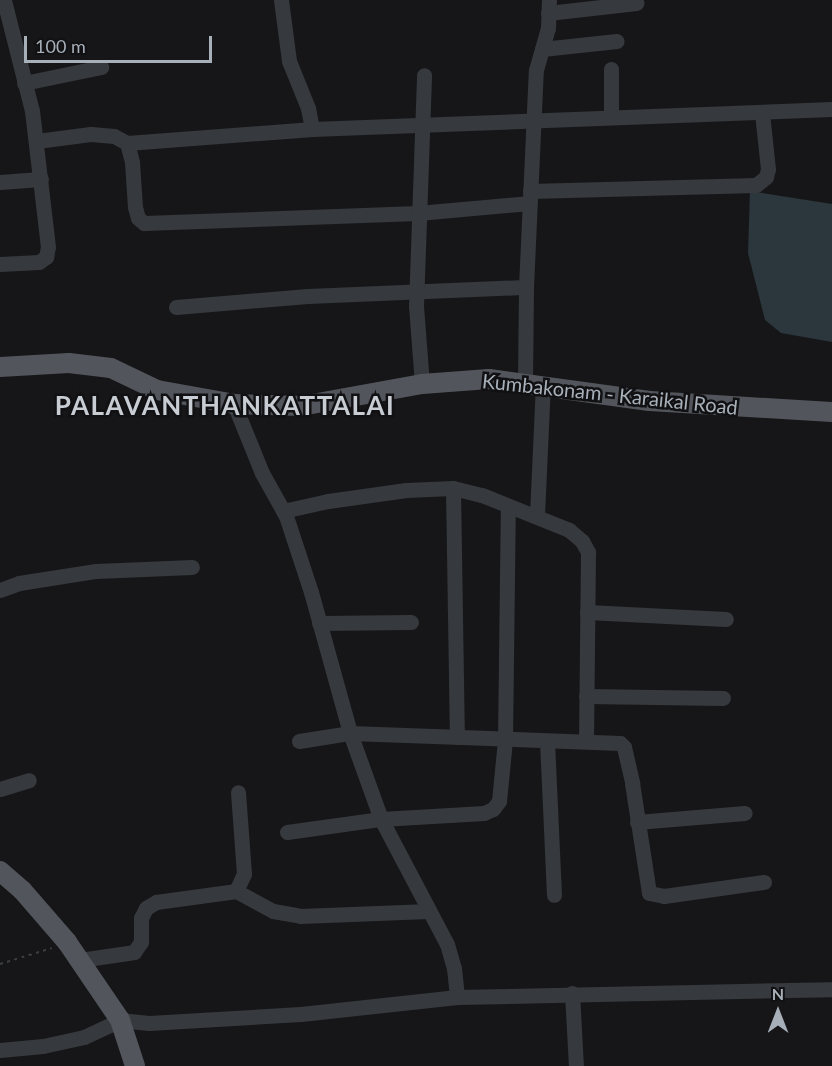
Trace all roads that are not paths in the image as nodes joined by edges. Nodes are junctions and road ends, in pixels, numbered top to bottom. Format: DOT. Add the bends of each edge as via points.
graph roads {
  1 [pos="4,0"];
  2 [pos="281,0"];
  3 [pos="636,3"];
  4 [pos="549,7"];
  5 [pos="617,41"];
  6 [pos="542,49"];
  7 [pos="101,67"];
  8 [pos="611,69"];
  9 [pos="424,75"];
  10 [pos="24,83"];
  11 [pos="832,109"];
  12 [pos="762,113"];
  13 [pos="611,116"];
  14 [pos="534,119"];
  15 [pos="424,124"];
  16 [pos="312,129"];
  17 [pos="37,141"];
  18 [pos="127,143"];
  19 [pos="41,179"];
  20 [pos="0,182"];
  21 [pos="530,197"];
  22 [pos="418,213"];
  23 [pos="0,264"];
  24 [pos="526,287"];
  25 [pos="417,290"];
  26 [pos="176,307"];
  27 [pos="0,367"];
  28 [pos="534,383"];
  29 [pos="422,384"];
  30 [pos="234,404"];
  31 [pos="832,412"];
  32 [pos="453,488"];
  33 [pos="508,506"];
  34 [pos="283,511"];
  35 [pos="537,514"];
  36 [pos="192,567"];
  37 [pos="0,590"];
  38 [pos="587,612"];
  39 [pos="726,619"];
  40 [pos="411,622"];
  41 [pos="319,623"];
  42 [pos="586,696"];
  43 [pos="723,698"];
  44 [pos="350,733"];
  45 [pos="457,737"];
  46 [pos="505,740"];
  47 [pos="299,741"];
  48 [pos="546,741"];
  49 [pos="586,741"];
  50 [pos="28,780"];
  51 [pos="0,789"];
  52 [pos="238,792"];
  53 [pos="744,813"];
  54 [pos="381,819"];
  55 [pos="637,822"];
  56 [pos="287,832"];
  57 [pos="0,872"];
  58 [pos="764,882"];
  59 [pos="236,891"];
  60 [pos="554,894"];
  61 [pos="429,911"];
  62 [pos="80,960"];
  63 [pos="832,989"];
  64 [pos="572,993"];
  65 [pos="457,997"];
  66 [pos="120,1020"];
  67 [pos="0,1050"];
  68 [pos="135,1066"];
  69 [pos="576,1066"];
  1 -- 10 [label="street"];
  2 -- 16 [label="street" via="289,61"];
  3 -- 4 [label="street"];
  4 -- 6 [label="street"];
  5 -- 6 [label="street"];
  6 -- 14 [label="street" via="536,70"];
  7 -- 10 [label="street"];
  8 -- 13 [label="street"];
  9 -- 15 [label="street"];
  10 -- 17 [label="street"];
  11 -- 12 [label="street"];
  12 -- 13 [label="street"];
  12 -- 21 [label="street" via="768,169 766,177 756,185"];
  13 -- 14 [label="street"];
  14 -- 15 [label="street"];
  14 -- 21 [label="street"];
  15 -- 16 [label="street"];
  15 -- 22 [label="street"];
  16 -- 18 [label="street"];
  17 -- 18 [label="street" via="92,134 114,136"];
  17 -- 19 [label="street"];
  18 -- 22 [label="street" via="135,207 144,223"];
  19 -- 20 [label="street"];
  19 -- 23 [label="street" via="46,257 39,262"];
  21 -- 22 [label="street"];
  21 -- 24 [label="street"];
  22 -- 25 [label="street"];
  24 -- 25 [label="street"];
  24 -- 28 [label="street"];
  25 -- 26 [label="street"];
  25 -- 29 [label="street"];
  27 -- 30 [label="main road, Kumbakonam - Karaikal Road" via="69,363 111,368 157,390"];
  28 -- 29 [label="main road, Kumbakonam - Karaikal Road" via="489,379"];
  28 -- 31 [label="main road, Kumbakonam - Karaikal Road" via="650,401"];
  28 -- 35 [label="street"];
  29 -- 30 [label="main road, Kumbakonam - Karaikal Road" via="301,406"];
  30 -- 34 [label="street" via="261,473"];
  32 -- 33 [label="street"];
  32 -- 34 [label="street" via="386,492"];
  32 -- 45 [label="street"];
  33 -- 35 [label="street"];
  33 -- 46 [label="street"];
  34 -- 41 [label="street"];
  35 -- 38 [label="street" via="569,530 588,552"];
  36 -- 37 [label="street" via="96,571 19,583"];
  38 -- 39 [label="street"];
  38 -- 42 [label="street"];
  40 -- 41 [label="street"];
  41 -- 44 [label="street"];
  42 -- 43 [label="street"];
  42 -- 49 [label="street"];
  44 -- 45 [label="street"];
  44 -- 47 [label="street"];
  44 -- 54 [label="street"];
  45 -- 46 [label="street"];
  46 -- 48 [label="street"];
  46 -- 54 [label="street" via="499,801 493,809 484,813"];
  48 -- 49 [label="street"];
  48 -- 60 [label="street"];
  49 -- 55 [label="street" via="620,743 624,747"];
  50 -- 51 [label="street"];
  52 -- 59 [label="street" via="244,874"];
  53 -- 55 [label="street"];
  54 -- 56 [label="street"];
  54 -- 61 [label="street"];
  55 -- 58 [label="street" via="647,886 655,896"];
  57 -- 62 [label="main road" via="22,890"];
  59 -- 61 [label="street" via="273,911 300,916"];
  59 -- 62 [label="street" via="156,902 146,908 141,918 141,942 134,952"];
  61 -- 65 [label="street" via="447,944"];
  62 -- 66 [label="main road"];
  63 -- 64 [label="street"];
  64 -- 65 [label="street"];
  64 -- 69 [label="street"];
  65 -- 66 [label="street" via="301,1014 149,1023"];
  66 -- 67 [label="street" via="84,1037"];
  66 -- 68 [label="main road"];
}
